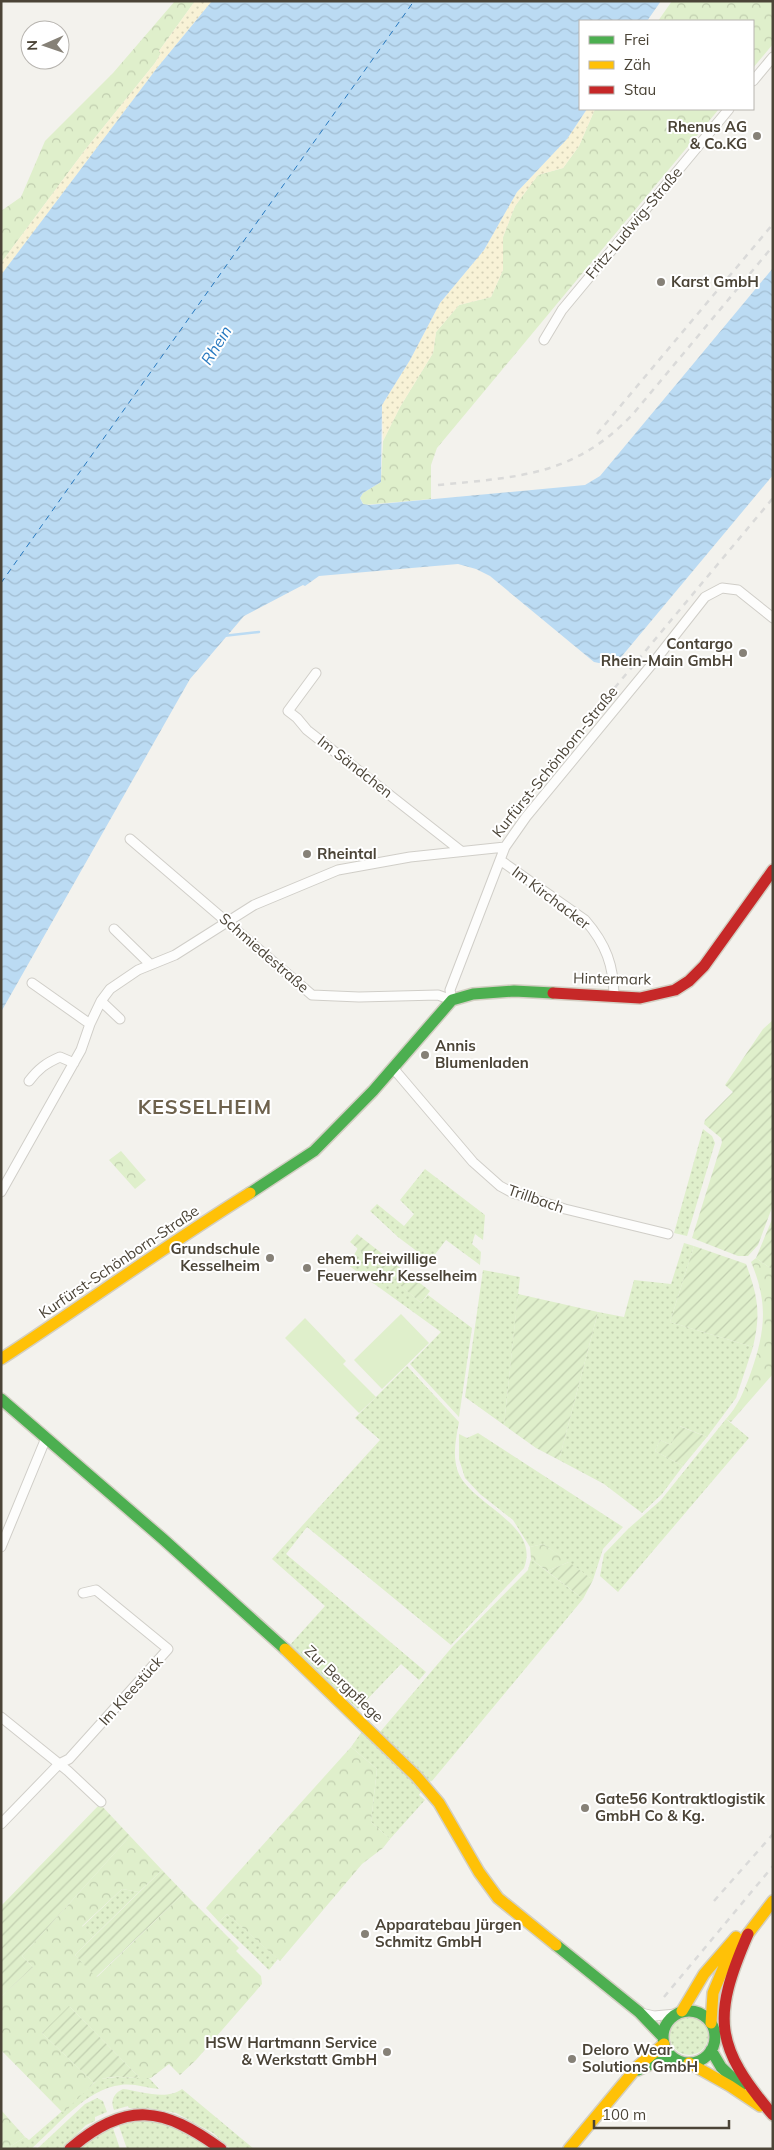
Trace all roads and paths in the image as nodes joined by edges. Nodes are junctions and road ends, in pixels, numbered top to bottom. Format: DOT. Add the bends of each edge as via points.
graph roads {
  1 [pos="773,57"];
  2 [pos="754,80"];
  3 [pos="728,110"];
  4 [pos="544,340"];
  5 [pos="773,618"];
  6 [pos="316,673"];
  7 [pos="130,838"];
  8 [pos="505,847"];
  9 [pos="461,851"];
  10 [pos="500,860"];
  11 [pos="773,870"];
  12 [pos="228,921"];
  13 [pos="114,929"];
  14 [pos="150,964"];
  15 [pos="32,984"];
  16 [pos="614,997"];
  17 [pos="452,1000"];
  18 [pos="101,1001"];
  19 [pos="120,1019"];
  20 [pos="90,1024"];
  21 [pos="74,1063"];
  22 [pos="393,1068"];
  23 [pos="29,1081"];
  24 [pos="1,1192"];
  25 [pos="668,1234"];
  26 [pos="1,1359"];
  27 [pos="1,1399"];
  28 [pos="46,1438"];
  29 [pos="1,1547"];
  30 [pos="83,1593"];
  31 [pos="1,1717"];
  32 [pos="59,1764"];
  33 [pos="100,1802"];
  34 [pos="1,1824"];
  35 [pos="771,1903"];
  36 [pos="748,1934"];
  37 [pos="639,2012"];
  38 [pos="679,2013"];
  39 [pos="711,2023"];
  40 [pos="663,2041"];
  41 [pos="711,2050"];
  42 [pos="677,2060"];
  43 [pos="689,2063"];
  44 [pos="631,2074"];
  45 [pos="773,2115"];
  46 [pos="70,2149"];
  47 [pos="222,2149"];
  48 [pos="569,2149"];
  1 -- 2 [label="street"];
  3 -- 4 [label="street, Fritz-Ludwig-Straße" via="562,310"];
  5 -- 8 [label="street, Kurfürst-Schönborn-Straße" via="738,590 722,588 705,597"];
  6 -- 9 [label="street, Im Sändchen" via="288,710 307,730"];
  7 -- 12 [label="street, Schmiedestraße"];
  8 -- 9 [label="street"];
  8 -- 10 [label="street, Kurfürst-Schönborn-Straße"];
  9 -- 12 [label="street" via="385,860 338,870 254,905"];
  10 -- 16 [label="street, Im Kirchacker" via="585,920 596,933 611,962"];
  10 -- 17 [label="street, Kurfürst-Schönborn-Straße" via="450,990"];
  11 -- 16 [label="street, Hintermark" via="704,966 689,981 658,995"];
  12 -- 14 [label="street" via="174,955"];
  12 -- 17 [label="street, Schmiedestraße" via="312,995 438,995"];
  13 -- 14 [label="street"];
  14 -- 18 [label="street" via="110,989"];
  15 -- 20 [label="street"];
  16 -- 17 [label="street, Hintermark" via="514,991 473,994"];
  17 -- 22 [label="street, Kurfürst-Schönborn-Straße"];
  18 -- 19 [label="street"];
  18 -- 20 [label="street"];
  20 -- 21 [label="street"];
  21 -- 23 [label="street" via="60,1058 54,1060 38,1069"];
  21 -- 24 [label="street"];
  22 -- 25 [label="street, Trillbach" via="473,1162 500,1186 565,1210"];
  22 -- 26 [label="street, Kurfürst-Schönborn-Straße" via="314,1150 296,1164 192,1229"];
  27 -- 28 [label="street, Zur Bergpflege"];
  28 -- 29 [label="street"];
  28 -- 37 [label="street, Zur Bergpflege" via="284,1648 415,1775 444,1808 486,1883 498,1898"];
  30 -- 32 [label="street, Im Kleestück" via="96,1590 168,1649 70,1759"];
  31 -- 32 [label="street"];
  32 -- 33 [label="street"];
  32 -- 34 [label="street"];
  35 -- 36 [label="street"];
  35 -- 38 [label="street" via="723,1949"];
  36 -- 39 [label="street" via="717,1980"];
  36 -- 45 [label="street" via="724,1999 725,2033 744,2080"];
  37 -- 38 [label="street" via="654,2016"];
  37 -- 40 [label="street, Zur Bergpflege"];
  38 -- 39 [label="street" via="697,2012"];
  38 -- 40 [label="street" via="666,2024"];
  39 -- 41 [label="street" via="714,2037"];
  40 -- 42 [label="street" via="667,2051"];
  40 -- 44 [label="street"];
  41 -- 43 [label="street" via="703,2059"];
  41 -- 45 [label="street" via="725,2071"];
  42 -- 43 [label="street"];
  42 -- 44 [label="street" via="653,2063"];
  43 -- 45 [label="street"];
  44 -- 48 [label="street"];
  46 -- 47 [label="street" via="96,2126 130,2114 178,2120"];
}
